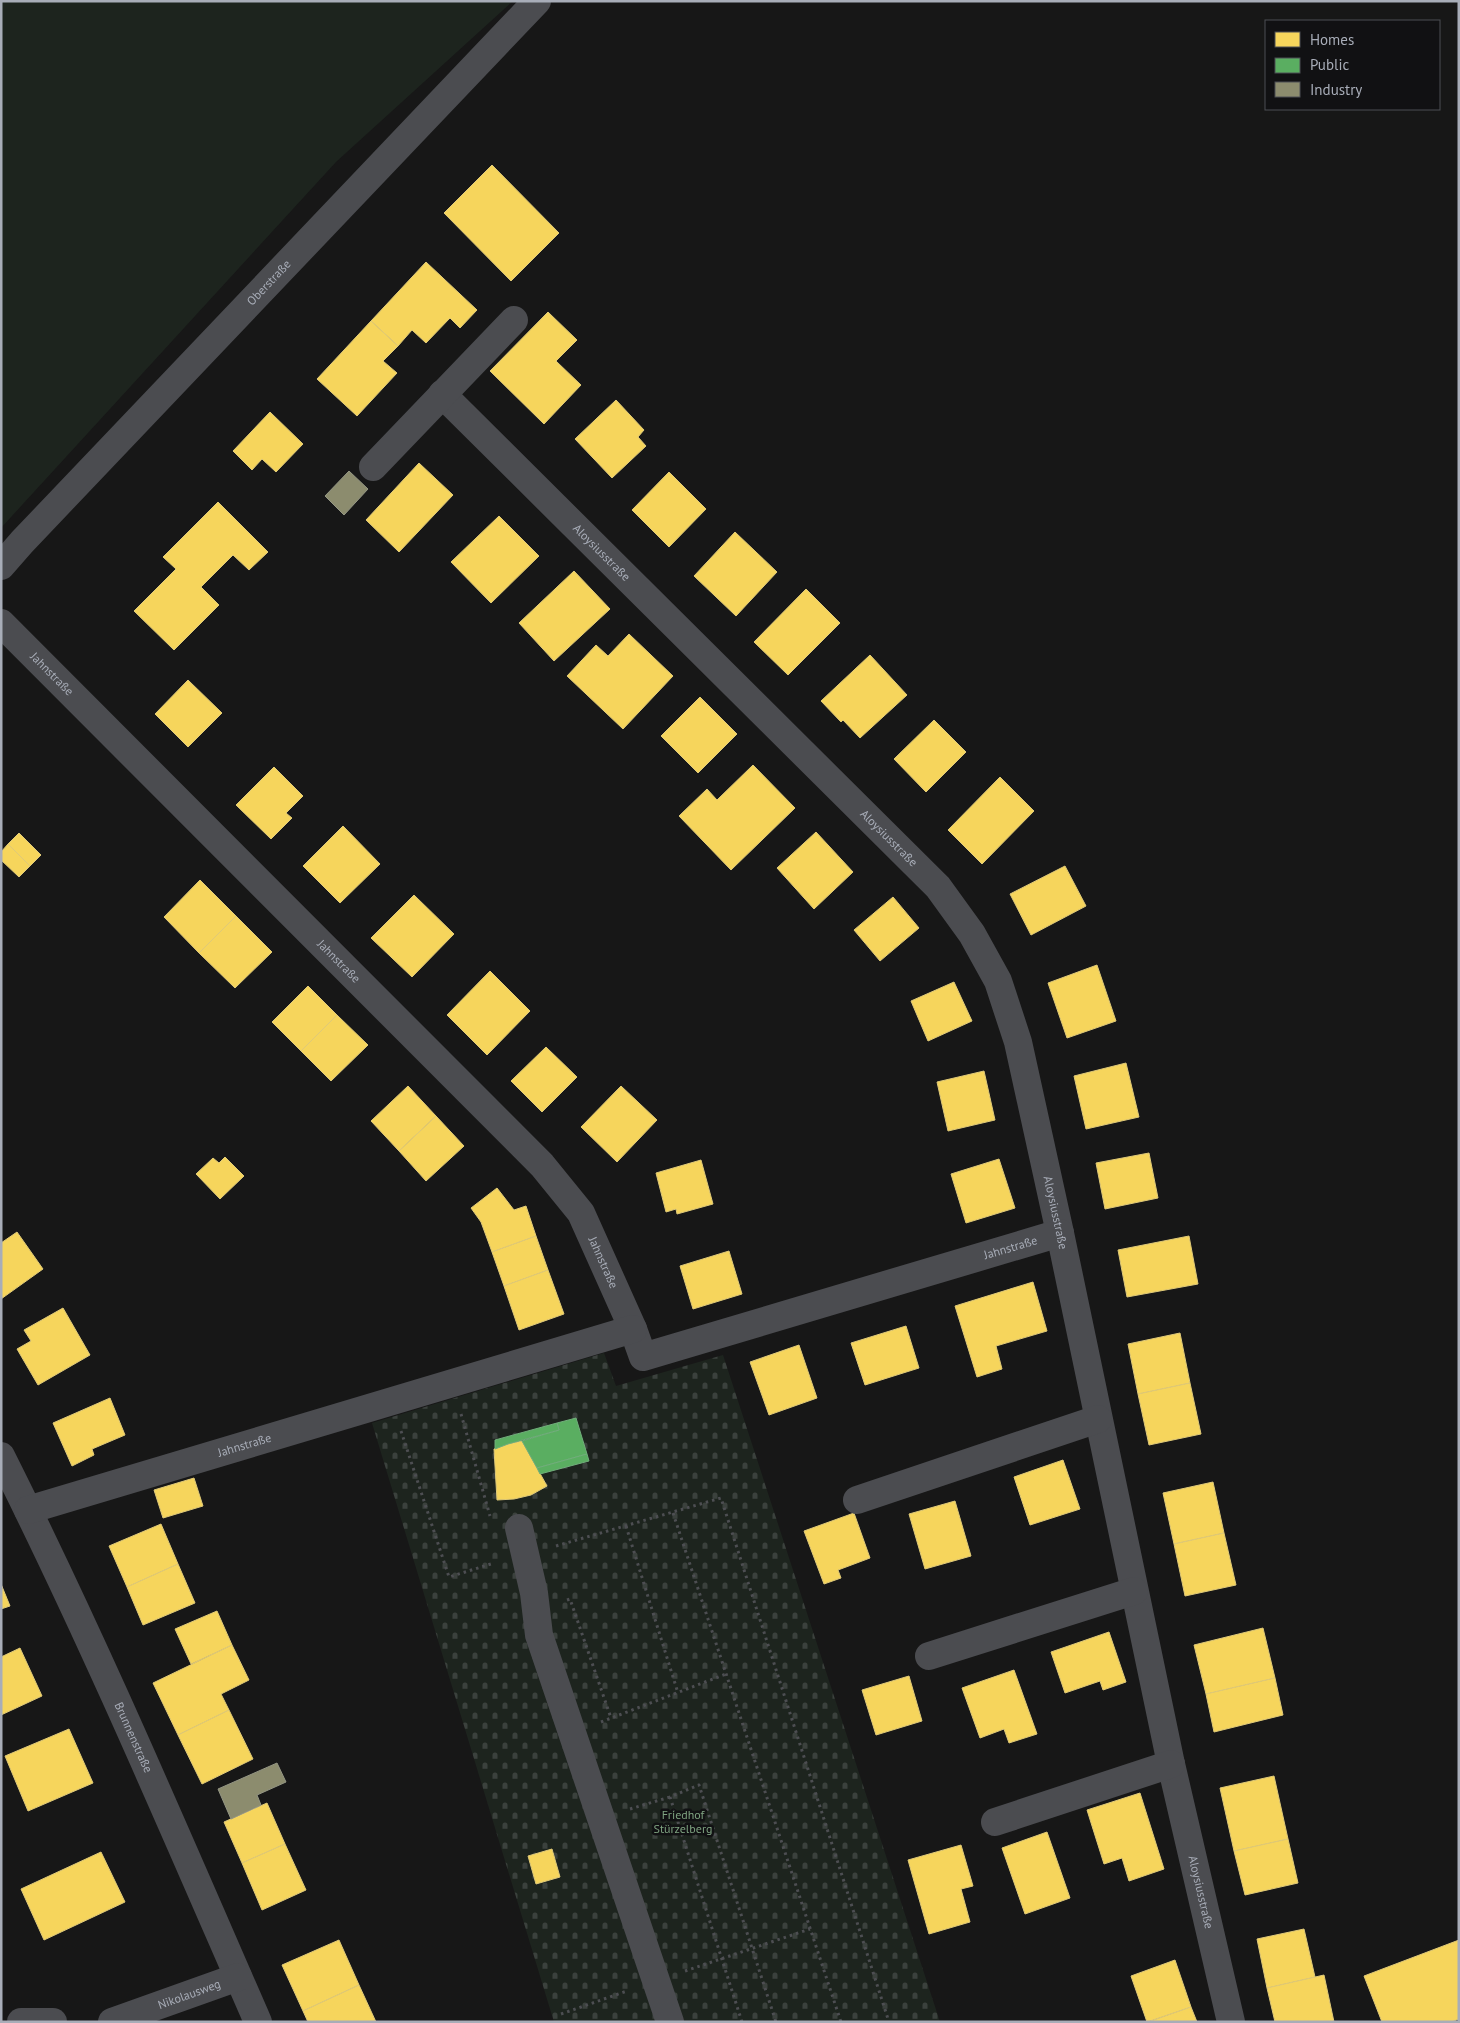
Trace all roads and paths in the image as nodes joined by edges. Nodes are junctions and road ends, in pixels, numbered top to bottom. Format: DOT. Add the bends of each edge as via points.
graph roads {
  1 [pos="537,1"];
  2 [pos="514,320"];
  3 [pos="442,394"];
  4 [pos="373,466"];
  5 [pos="1,566"];
  6 [pos="1,623"];
  7 [pos="1060,1233"];
  8 [pos="633,1329"];
  9 [pos="452,1383"];
  10 [pos="391,1401"];
  11 [pos="1098,1419"];
  12 [pos="1,1456"];
  13 [pos="858,1500"];
  14 [pos="28,1510"];
  15 [pos="673,1512"];
  16 [pos="493,1524"];
  17 [pos="626,1526"];
  18 [pos="519,1528"];
  19 [pos="524,1555"];
  20 [pos="1134,1591"];
  21 [pos="536,1610"];
  22 [pos="929,1656"];
  23 [pos="726,1674"];
  24 [pos="678,1693"];
  25 [pos="611,1718"];
  26 [pos="572,1733"];
  27 [pos="1171,1764"];
  28 [pos="670,1797"];
  29 [pos="601,1819"];
  30 [pos="995,1822"];
  31 [pos="238,1977"];
  32 [pos="21,2022"];
  33 [pos="53,2022"];
  34 [pos="112,2022"];
  35 [pos="258,2022"];
  36 [pos="670,2022"];
  37 [pos="742,2022"];
  38 [pos="776,2022"];
  39 [pos="841,2022"];
  40 [pos="889,2022"];
  41 [pos="1231,2022"];
  1 -- 5 [label="street, Oberstraße"];
  2 -- 3 [label="street"];
  3 -- 4 [label="street"];
  3 -- 7 [label="street, Aloysiusstraße" via="938,887 972,934 998,981 1018,1042"];
  6 -- 8 [label="street, Jahnstraße" via="542,1165 580,1213"];
  7 -- 8 [label="street, Jahnstraße" via="643,1357"];
  7 -- 11 [label="street, Aloysiusstraße"];
  8 -- 9 [label="street, Jahnstraße"];
  9 -- 10 [label="street, Jahnstraße"];
  9 -- 16 [label="path"];
  10 -- 14 [label="street, Jahnstraße"];
  10 -- 19 [label="path" via="448,1577"];
  11 -- 13 [label="street"];
  11 -- 20 [label="street, Aloysiusstraße"];
  12 -- 14 [label="street, Brunnenstraße"];
  14 -- 31 [label="street, Brunnenstraße"];
  15 -- 17 [label="path"];
  15 -- 23 [label="path"];
  15 -- 40 [label="path" via="721,1498"];
  17 -- 19 [label="path"];
  17 -- 24 [label="path"];
  18 -- 19 [label="street"];
  19 -- 21 [label="street"];
  20 -- 22 [label="street"];
  20 -- 27 [label="street, Aloysiusstraße"];
  21 -- 25 [label="path" via="570,1599"];
  21 -- 26 [label="street" via="539,1635"];
  23 -- 24 [label="path"];
  23 -- 39 [label="path"];
  24 -- 25 [label="path"];
  25 -- 26 [label="path"];
  26 -- 29 [label="street"];
  27 -- 30 [label="street"];
  27 -- 41 [label="street, Aloysiusstraße"];
  28 -- 29 [label="path"];
  28 -- 37 [label="path"];
  28 -- 38 [label="path" via="699,1785"];
  29 -- 36 [label="street"];
  31 -- 34 [label="street, Nikolausweg"];
  31 -- 35 [label="street, Brunnenstraße"];
  32 -- 33 [label="street"];
}
